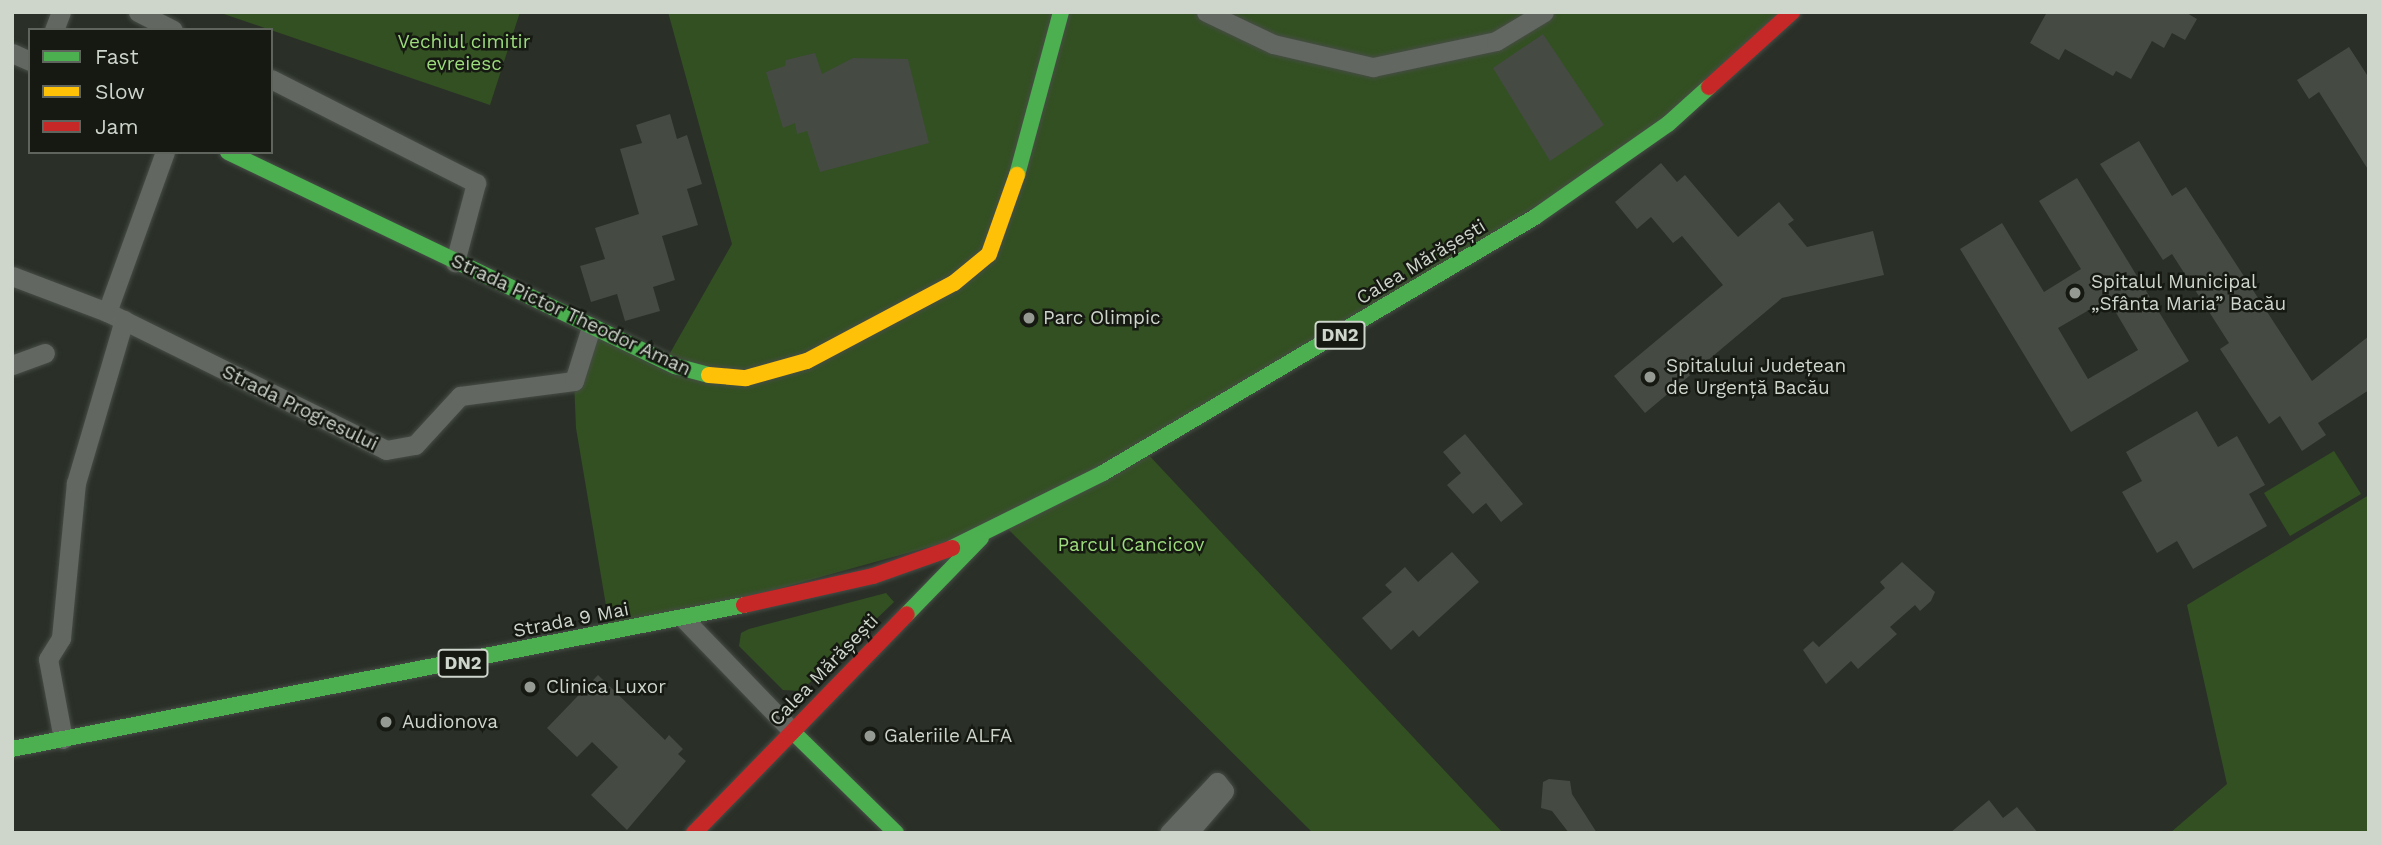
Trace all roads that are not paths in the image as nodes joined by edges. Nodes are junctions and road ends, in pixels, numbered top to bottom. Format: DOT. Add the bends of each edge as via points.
graph roads {
  1 [pos="138,12"];
  2 [pos="1061,12"];
  3 [pos="1206,12"];
  4 [pos="1544,12"];
  5 [pos="1792,12"];
  6 [pos="169,28"];
  7 [pos="12,53"];
  8 [pos="28,60"];
  9 [pos="273,80"];
  10 [pos="164,154"];
  11 [pos="232,154"];
  12 [pos="456,262"];
  13 [pos="12,276"];
  14 [pos="115,316"];
  15 [pos="591,327"];
  16 [pos="45,353"];
  17 [pos="12,365"];
  18 [pos="1005,526"];
  19 [pos="984,536"];
  20 [pos="683,618"];
  21 [pos="793,732"];
  22 [pos="63,739"];
  23 [pos="12,749"];
  24 [pos="694,833"];
  25 [pos="896,833"];
  26 [pos="1169,833"];
  27 [pos="1188,833"];
  1 -- 6 [label="street"];
  2 -- 15 [label="main road, Strada Pictor Theodor Aman" via="998,235 989,254 954,283 807,361 746,378 686,370"];
  3 -- 4 [label="street" via="1273,44 1373,67 1496,41"];
  5 -- 18 [label="main road, Calea Mărășești / DN2" via="1668,124 1606,171 1348,330"];
  7 -- 8 [label="street"];
  9 -- 12 [label="street" via="476,183"];
  10 -- 14 [label="street"];
  11 -- 12 [label="main road, Strada Pictor Theodor Aman"];
  12 -- 15 [label="main road, Strada Pictor Theodor Aman"];
  13 -- 14 [label="street, Strada Progresului"];
  14 -- 15 [label="street, Strada Progresului" via="386,450 415,445 460,396 574,381"];
  14 -- 22 [label="street" via="76,483 61,638 48,659"];
  16 -- 17 [label="street"];
  18 -- 19 [label="main road, Strada 9 Mai / DN2"];
  19 -- 20 [label="main road, Strada 9 Mai / DN2" via="873,576"];
  19 -- 21 [label="main road, Calea Mărășești"];
  20 -- 21 [label="street"];
  20 -- 22 [label="main road, Strada 9 Mai / DN2"];
  21 -- 24 [label="main road, Calea Mărășești"];
  21 -- 25 [label="main road"];
  22 -- 23 [label="main road, Strada 9 Mai / DN2"];
  26 -- 27 [label="street" via="1217,782 1224,791"];
}
